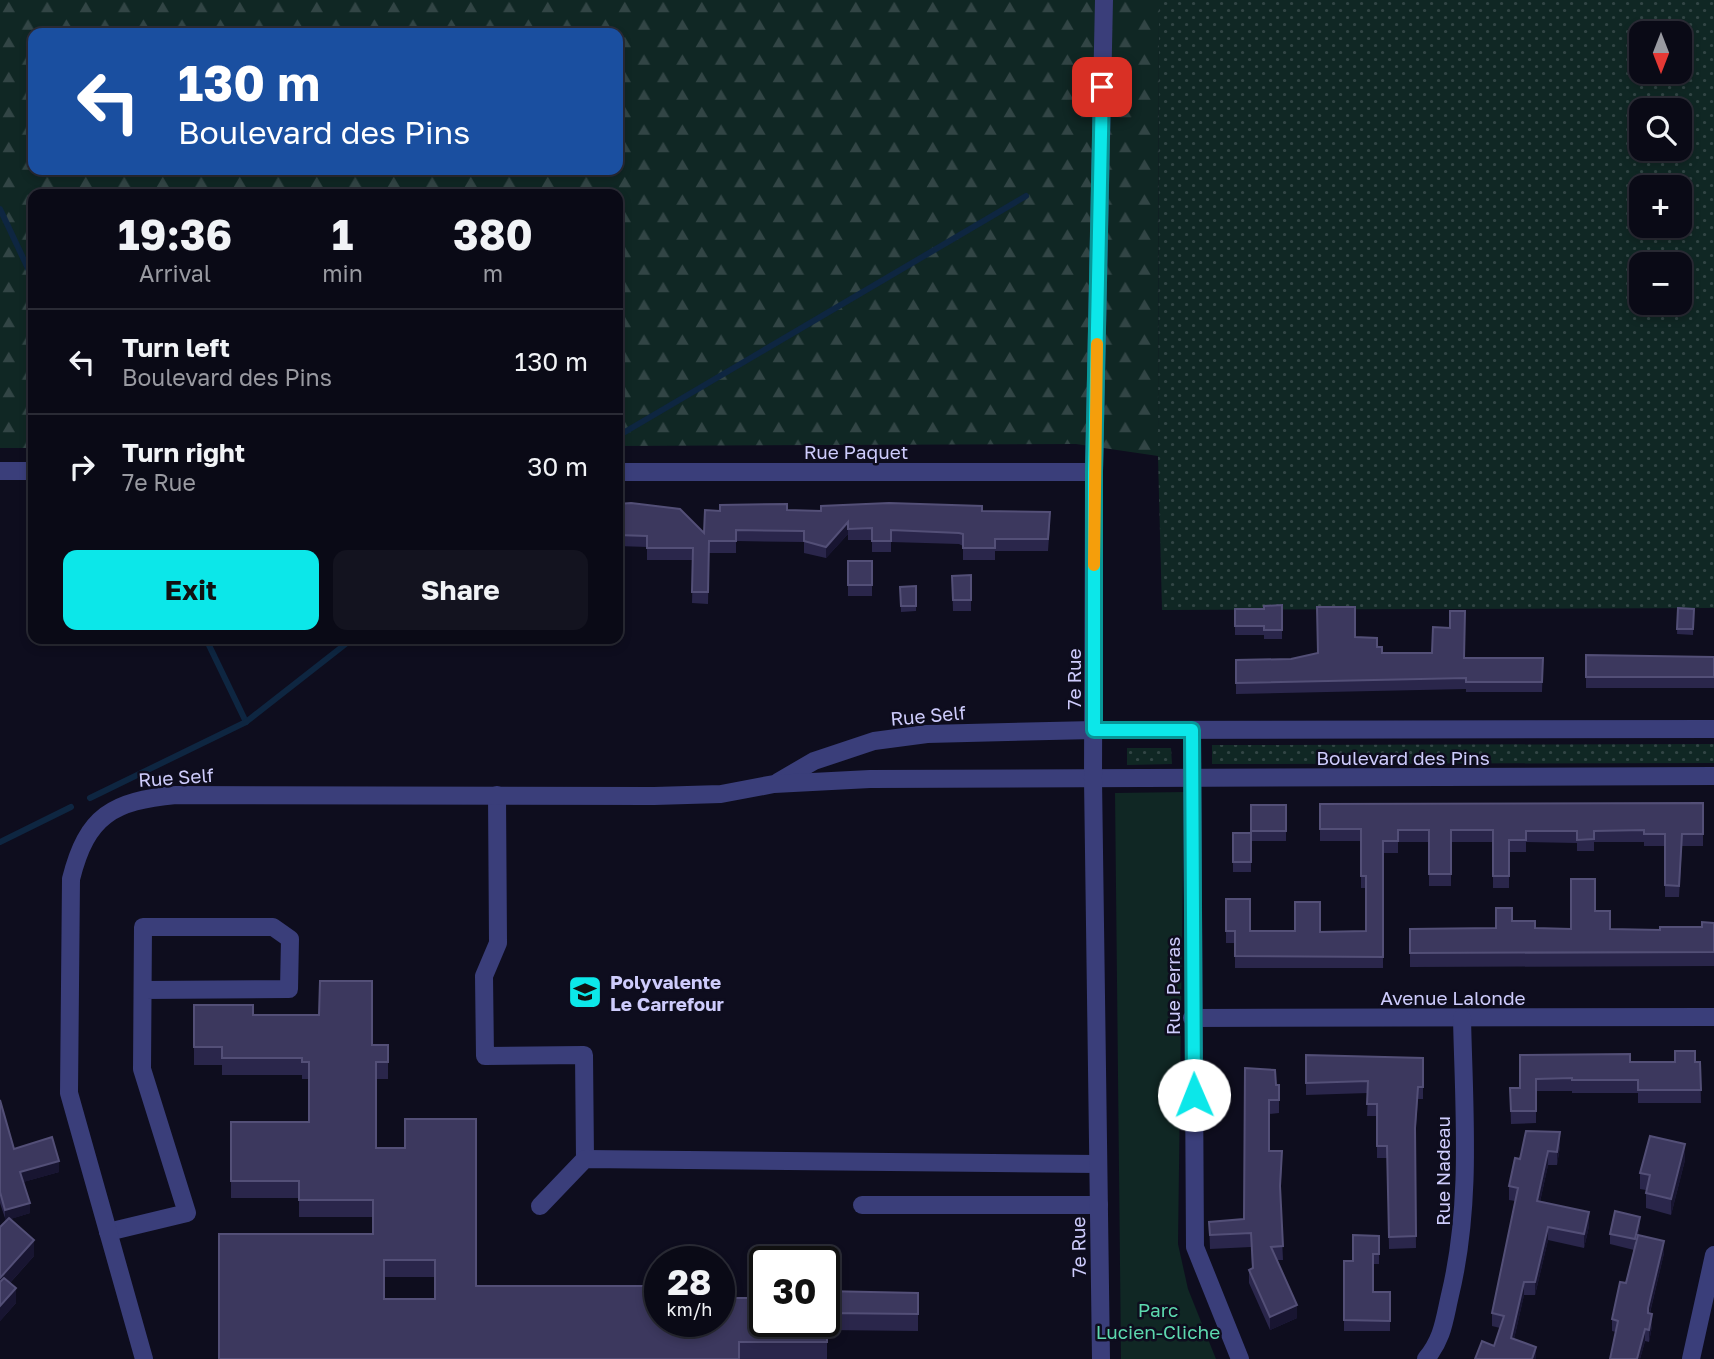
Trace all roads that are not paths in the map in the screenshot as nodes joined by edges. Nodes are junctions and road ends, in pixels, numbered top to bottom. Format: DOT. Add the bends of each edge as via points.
graph roads {
  1 [pos="1104,0"];
  2 [pos="0,471"];
  3 [pos="28,471"];
  4 [pos="623,472"];
  5 [pos="1094,472"];
  6 [pos="1714,729"];
  7 [pos="1094,730"];
  8 [pos="1192,730"];
  9 [pos="1714,776"];
  10 [pos="1093,779"];
  11 [pos="1194,779"];
  12 [pos="775,784"];
  13 [pos="498,795"];
  14 [pos="142,990"];
  15 [pos="1714,1017"];
  16 [pos="1192,1018"];
  17 [pos="1462,1018"];
  18 [pos="584,1159"];
  19 [pos="1098,1164"];
  20 [pos="862,1205"];
  21 [pos="1099,1205"];
  22 [pos="540,1206"];
  23 [pos="108,1232"];
  24 [pos="1714,1255"];
  25 [pos="144,1359"];
  26 [pos="1101,1359"];
  27 [pos="1240,1359"];
  28 [pos="1426,1359"];
  29 [pos="1691,1359"];
  1 -- 5 [label="street, 7e Rue"];
  2 -- 3 [label="street"];
  4 -- 5 [label="street, Rue Paquet"];
  5 -- 7 [label="street, 7e Rue"];
  6 -- 8 [label="street, Boulevard des Pins"];
  7 -- 8 [label="street, Boulevard des Pins"];
  7 -- 10 [label="street, 7e Rue"];
  7 -- 12 [label="street, Rue Self" via="927,734 874,741 814,761"];
  8 -- 11 [label="street, Rue Perras"];
  9 -- 11 [label="street, Boulevard des Pins"];
  10 -- 11 [label="street, Boulevard des Pins"];
  10 -- 12 [label="street, Rue Self" via="870,779"];
  10 -- 19 [label="street, 7e Rue"];
  11 -- 16 [label="street, Rue Perras"];
  12 -- 13 [label="street, Rue Self" via="721,794"];
  13 -- 18 [label="street" via="498,943 484,976 485,1056 583,1055"];
  13 -- 23 [label="street, Rue Self" via="176,795 139,799 117,807 97,822 78,848 71,879 69,1093"];
  14 -- 14 [label="street" via="289,989 290,939 273,927 143,927"];
  14 -- 23 [label="street" via="142,1069 187,1213"];
  15 -- 17 [label="street, Avenue Lalonde"];
  16 -- 17 [label="street, Avenue Lalonde"];
  16 -- 27 [label="street, Rue Perras" via="1195,1247"];
  17 -- 28 [label="street, Rue Nadeau" via="1462,1239 1439,1343"];
  18 -- 19 [label="street"];
  18 -- 22 [label="street"];
  19 -- 21 [label="street, 7e Rue"];
  20 -- 21 [label="street"];
  21 -- 26 [label="street, 7e Rue"];
  23 -- 25 [label="street, Rue Self"];
  24 -- 29 [label="street"];
}
